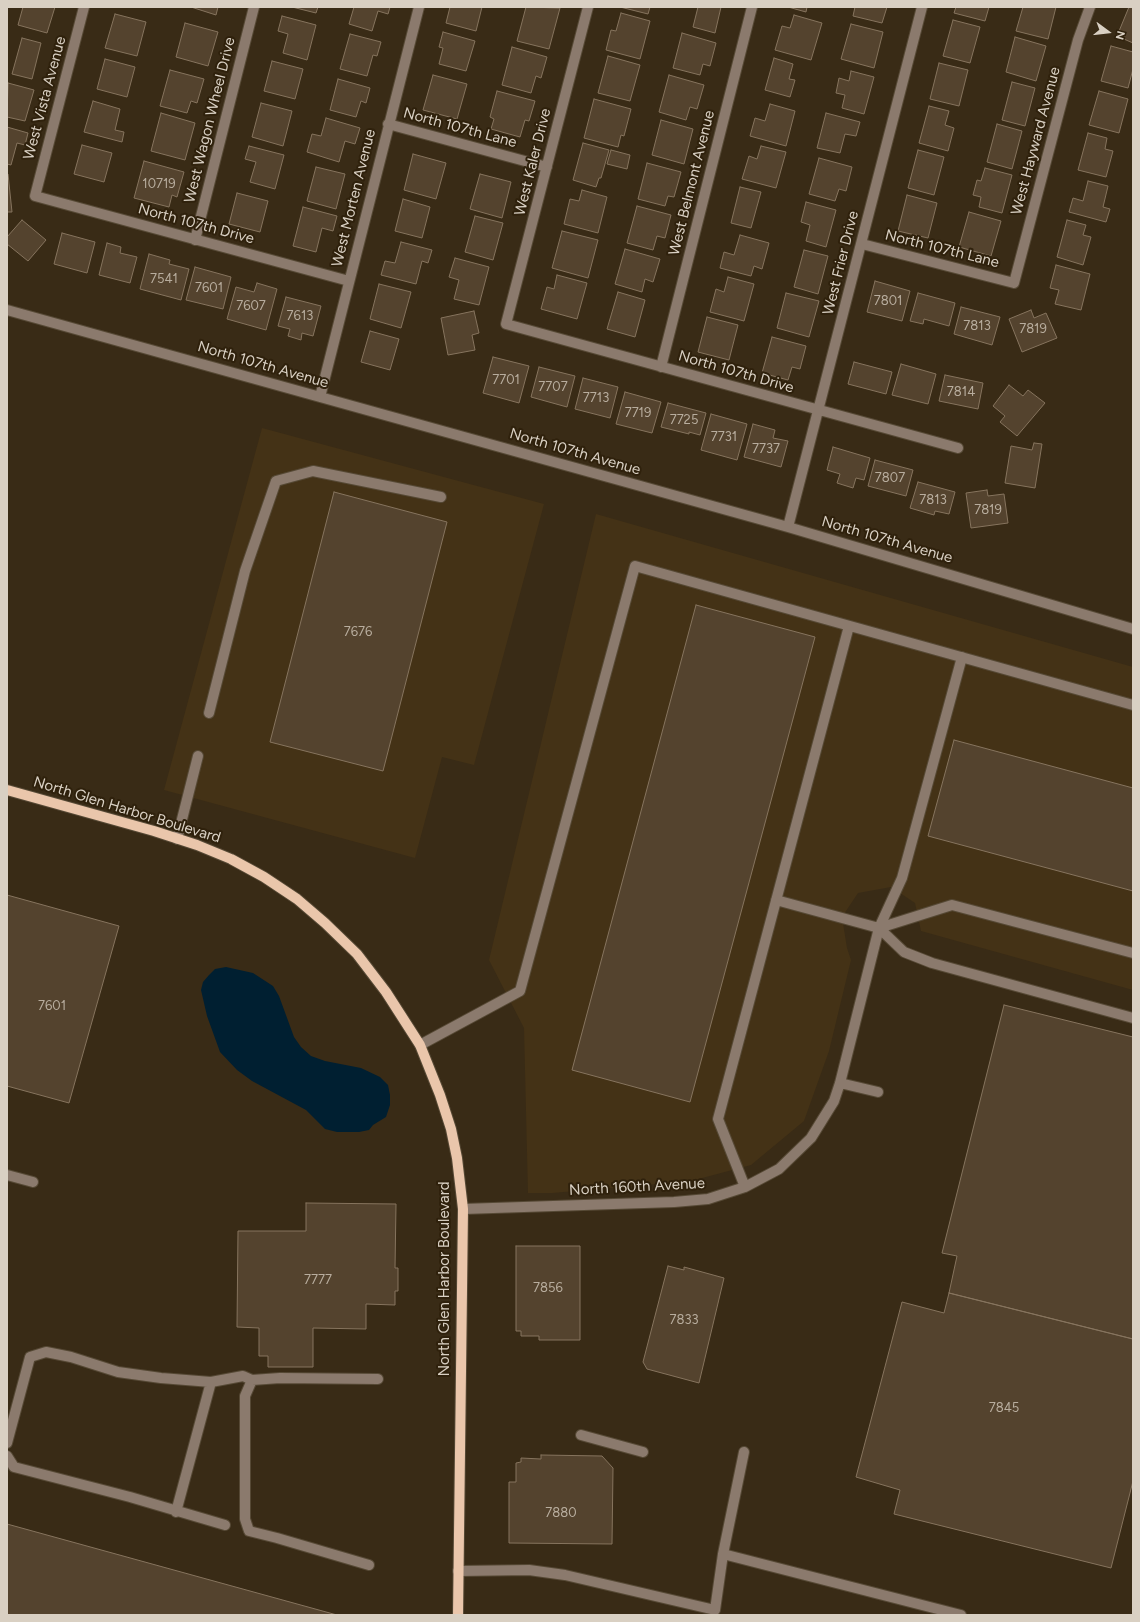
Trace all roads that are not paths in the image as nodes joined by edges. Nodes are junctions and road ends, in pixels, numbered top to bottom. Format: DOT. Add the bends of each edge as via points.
graph roads {
  1 [pos="84,7"];
  2 [pos="254,7"];
  3 [pos="419,7"];
  4 [pos="588,7"];
  5 [pos="752,7"];
  6 [pos="922,7"];
  7 [pos="1090,7"];
  8 [pos="388,124"];
  9 [pos="547,167"];
  10 [pos="35,196"];
  11 [pos="195,240"];
  12 [pos="862,244"];
  13 [pos="348,281"];
  14 [pos="1014,283"];
  15 [pos="7,310"];
  16 [pos="506,324"];
  17 [pos="661,367"];
  18 [pos="320,397"];
  19 [pos="819,411"];
  20 [pos="958,448"];
  21 [pos="441,497"];
  22 [pos="788,527"];
  23 [pos="849,626"];
  24 [pos="1133,629"];
  25 [pos="962,658"];
  26 [pos="1133,705"];
  27 [pos="209,713"];
  28 [pos="198,756"];
  29 [pos="7,790"];
  30 [pos="177,839"];
  31 [pos="776,900"];
  32 [pos="879,928"];
  33 [pos="1133,954"];
  34 [pos="1133,1018"];
  35 [pos="420,1045"];
  36 [pos="840,1083"];
  37 [pos="878,1092"];
  38 [pos="7,1175"];
  39 [pos="33,1182"];
  40 [pos="745,1187"];
  41 [pos="462,1209"];
  42 [pos="378,1379"];
  43 [pos="252,1380"];
  44 [pos="211,1382"];
  45 [pos="581,1435"];
  46 [pos="7,1443"];
  47 [pos="643,1452"];
  48 [pos="744,1452"];
  49 [pos="7,1456"];
  50 [pos="176,1512"];
  51 [pos="225,1525"];
  52 [pos="723,1554"];
  53 [pos="369,1565"];
  54 [pos="458,1571"];
  55 [pos="458,1615"];
  56 [pos="961,1615"];
  1 -- 10 [label="street, West Vista Avenue"];
  2 -- 11 [label="street, West Wagon Wheel Drive"];
  3 -- 8 [label="street, West Morten Avenue"];
  4 -- 9 [label="street, West Kaler Drive"];
  5 -- 17 [label="street, West Belmont Avenue"];
  6 -- 12 [label="street, West Frier Drive"];
  7 -- 14 [label="street, West Hayward Avenue" via="1078,40"];
  8 -- 9 [label="street, North 107th Lane"];
  8 -- 13 [label="street, West Morten Avenue"];
  9 -- 16 [label="street, West Kaler Drive"];
  10 -- 11 [label="street, North 107th Drive"];
  11 -- 13 [label="street, North 107th Drive"];
  12 -- 14 [label="street, North 107th Lane"];
  12 -- 19 [label="street, West Frier Drive"];
  13 -- 18 [label="street, West Morten Avenue"];
  15 -- 18 [label="street, North 107th Avenue"];
  16 -- 17 [label="street, North 107th Drive"];
  17 -- 19 [label="street, North 107th Drive"];
  18 -- 22 [label="street, North 107th Avenue"];
  19 -- 20 [label="street, North 107th Drive"];
  19 -- 22 [label="street, West Frier Drive"];
  21 -- 27 [label="street" via="313,471 276,481 244,571"];
  22 -- 24 [label="street, North 107th Avenue"];
  23 -- 25 [label="street"];
  23 -- 31 [label="street"];
  23 -- 35 [label="street" via="635,566 520,991"];
  25 -- 26 [label="street"];
  25 -- 32 [label="street, North 160th Avenue" via="902,878"];
  28 -- 30 [label="street"];
  29 -- 30 [label="main road, North Glen Harbor Boulevard"];
  30 -- 35 [label="main road, North Glen Harbor Boulevard" via="231,859 297,899 357,954 386,992"];
  31 -- 32 [label="street"];
  31 -- 40 [label="street" via="718,1119"];
  32 -- 33 [label="street" via="952,905"];
  32 -- 34 [label="street" via="904,952 932,962"];
  32 -- 36 [label="street, North 160th Avenue"];
  35 -- 41 [label="main road, North Glen Harbor Boulevard" via="451,1129"];
  36 -- 37 [label="street"];
  36 -- 40 [label="street, North 160th Avenue" via="834,1100 811,1138 779,1169"];
  38 -- 39 [label="street"];
  40 -- 41 [label="street, North 160th Avenue" via="708,1199 674,1202"];
  41 -- 54 [label="main road, North Glen Harbor Boulevard"];
  42 -- 43 [label="street"];
  43 -- 44 [label="street" via="243,1376"];
  43 -- 53 [label="street" via="245,1396 245,1519 250,1531"];
  44 -- 46 [label="street" via="118,1372 46,1352 30,1357"];
  44 -- 50 [label="street"];
  45 -- 47 [label="street"];
  48 -- 52 [label="street"];
  49 -- 50 [label="street" via="14,1467 130,1497"];
  50 -- 51 [label="street"];
  52 -- 54 [label="street" via="715,1610 558,1574 529,1570"];
  52 -- 56 [label="street"];
  54 -- 55 [label="main road, North Glen Harbor Boulevard"];
}
